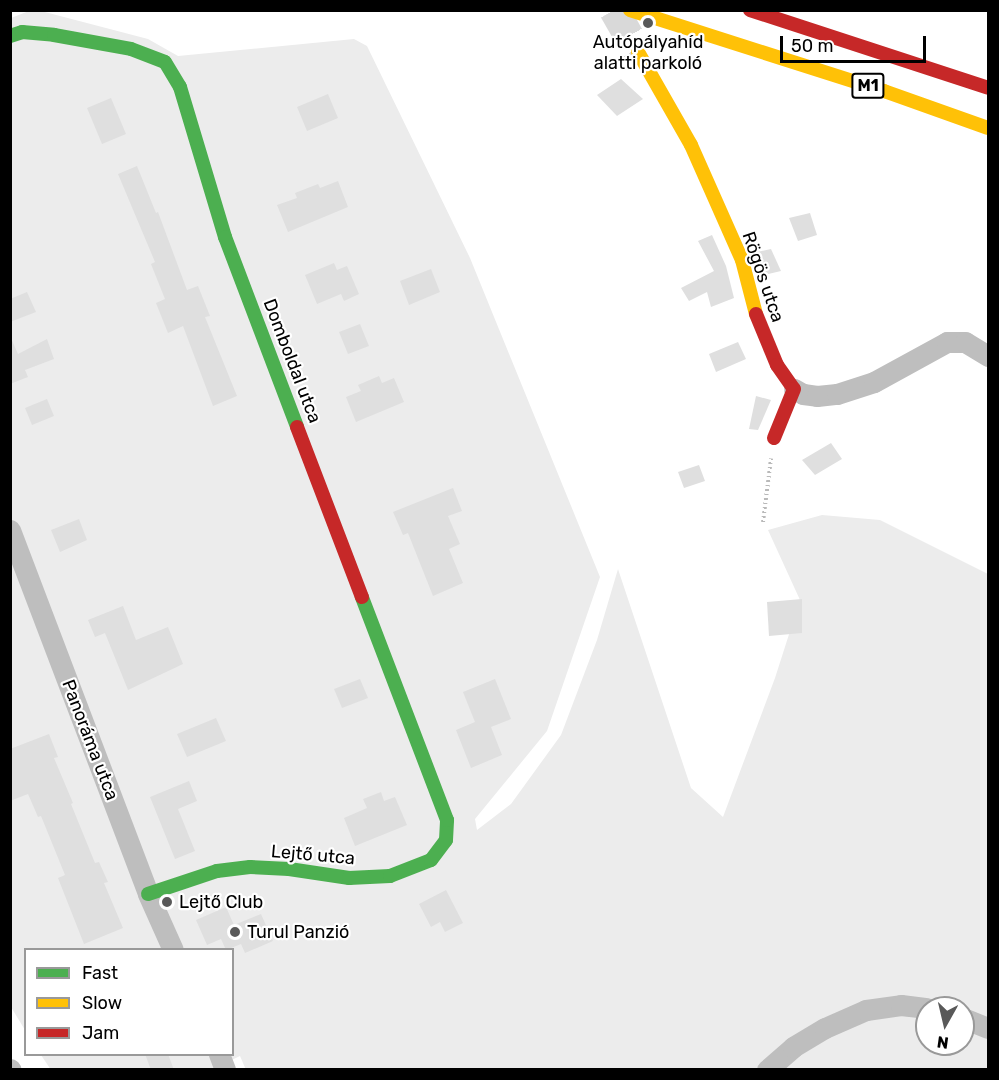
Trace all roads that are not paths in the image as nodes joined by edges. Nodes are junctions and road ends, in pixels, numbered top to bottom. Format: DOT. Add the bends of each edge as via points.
graph roads {
  1 [pos="630,10"];
  2 [pos="750,10"];
  3 [pos="10,36"];
  4 [pos="638,52"];
  5 [pos="988,88"];
  6 [pos="988,128"];
  7 [pos="988,356"];
  8 [pos="794,389"];
  9 [pos="774,438"];
  10 [pos="10,530"];
  11 [pos="447,820"];
  12 [pos="148,894"];
  13 [pos="172,948"];
  14 [pos="915,1007"];
  15 [pos="766,1070"];
  1 -- 6 [label="main road, M1"];
  2 -- 5 [label="main road, M1"];
  3 -- 11 [label="main road, Domboldal utca" via="22,32 54,35 131,49 165,62 180,87 225,237"];
  4 -- 8 [label="main road, Rögös utca" via="691,145 742,260 758,321 777,365"];
  7 -- 8 [label="street" via="964,342 947,342 874,382 837,394 818,396"];
  8 -- 9 [label="main road"];
  10 -- 12 [label="street, Panoráma utca"];
  11 -- 12 [label="main road, Lejtő utca" via="446,840 431,860 390,876 349,878 250,867 217,871"];
  12 -- 13 [label="street, Panoráma utca"];
  14 -- 15 [label="street" via="866,1010 793,1047"];
}
